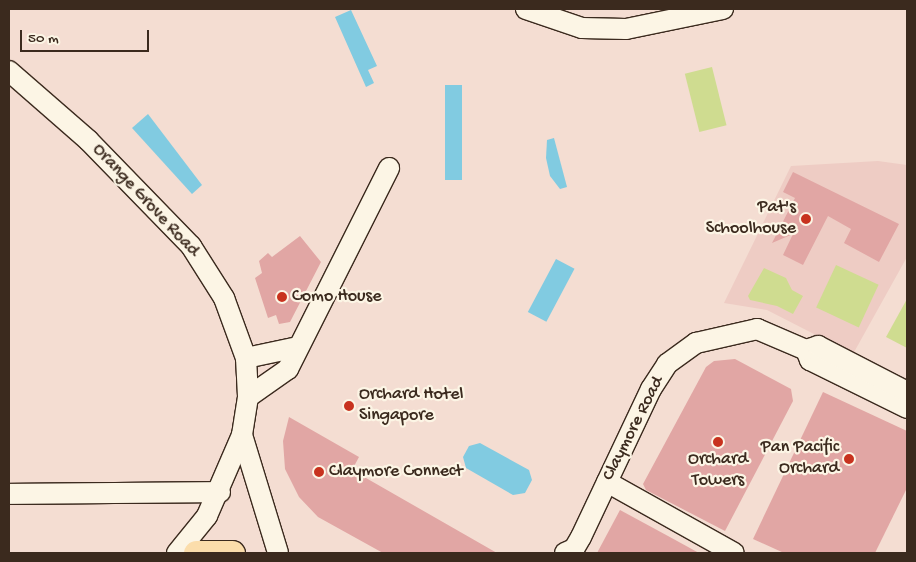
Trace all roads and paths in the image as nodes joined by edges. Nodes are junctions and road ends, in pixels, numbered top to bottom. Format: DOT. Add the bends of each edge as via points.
graph roads {
  1 [pos="526,9"];
  2 [pos="722,9"];
  3 [pos="11,75"];
  4 [pos="387,173"];
  5 [pos="298,347"];
  6 [pos="806,350"];
  7 [pos="246,358"];
  8 [pos="907,392"];
  9 [pos="248,397"];
  10 [pos="907,408"];
  11 [pos="242,435"];
  12 [pos="607,482"];
  13 [pos="220,492"];
  14 [pos="9,494"];
  15 [pos="571,552"];
  16 [pos="176,553"];
  17 [pos="196,553"];
  18 [pos="232,553"];
  19 [pos="278,553"];
  20 [pos="734,553"];
  1 -- 2 [label="street" via="582,28 626,29"];
  3 -- 7 [label="street, Orange Grove Road" via="88,140 191,246 224,298"];
  4 -- 5 [label="street"];
  5 -- 7 [label="street"];
  5 -- 9 [label="street" via="288,369"];
  6 -- 8 [label="street, Claymore Road" via="818,346"];
  6 -- 10 [label="street, Claymore Road" via="810,360"];
  6 -- 12 [label="street, Claymore Road" via="757,330 704,340 684,350 668,364 651,389"];
  7 -- 9 [label="street, Orange Grove Road"];
  9 -- 11 [label="street, Orange Grove Road"];
  11 -- 13 [label="street, Orange Grove Road"];
  11 -- 19 [label="street, Orange Grove Road"];
  12 -- 15 [label="street, Claymore Road"];
  12 -- 20 [label="street"];
  13 -- 14 [label="street"];
  13 -- 16 [label="street, Orange Grove Road" via="207,516"];
  17 -- 18 [label="main road"];
}
